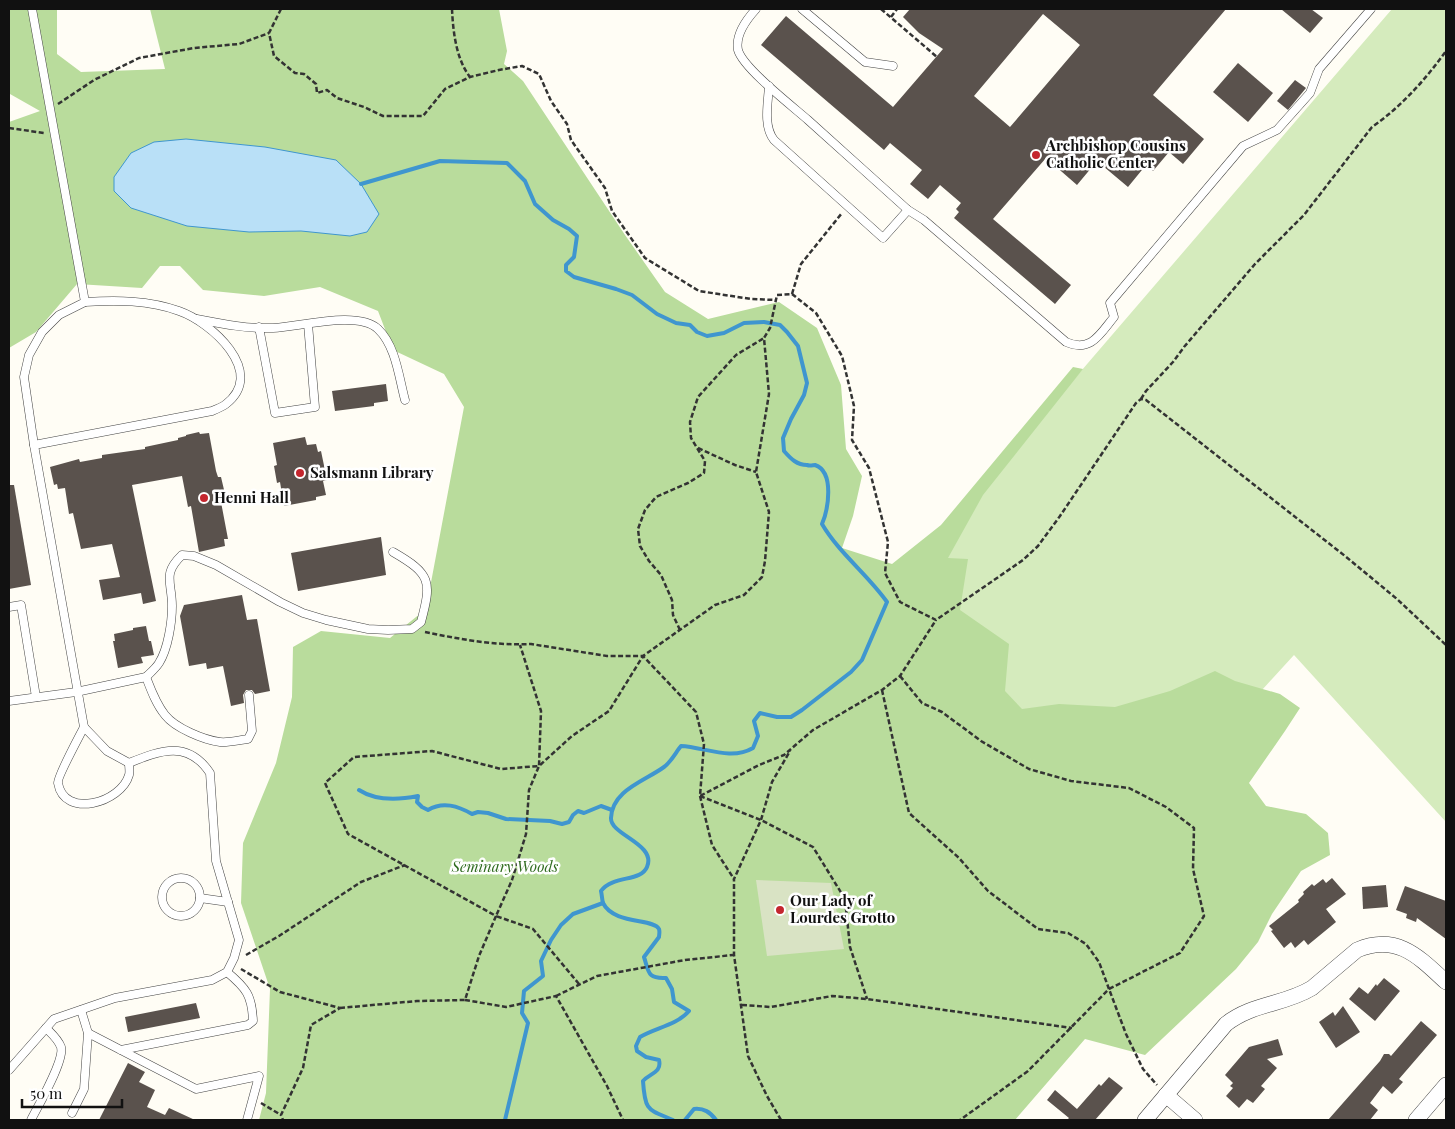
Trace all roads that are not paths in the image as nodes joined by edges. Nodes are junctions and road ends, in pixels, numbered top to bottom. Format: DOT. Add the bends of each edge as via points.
graph roads {
  1 [pos="32,9"];
  2 [pos="756,9"];
  3 [pos="802,9"];
  4 [pos="1371,9"];
  5 [pos="893,66"];
  6 [pos="769,86"];
  7 [pos="908,210"];
  8 [pos="84,302"];
  9 [pos="196,319"];
  10 [pos="308,324"];
  11 [pos="259,327"];
  12 [pos="405,400"];
  13 [pos="34,445"];
  14 [pos="394,552"];
  15 [pos="9,607"];
  16 [pos="146,677"];
  17 [pos="76,692"];
  18 [pos="249,695"];
  19 [pos="36,697"];
  20 [pos="9,701"];
  21 [pos="84,727"];
  22 [pos="129,764"];
  23 [pos="200,898"];
  24 [pos="228,902"];
  25 [pos="226,972"];
  26 [pos="1446,982"];
  27 [pos="81,1010"];
  28 [pos="46,1028"];
  29 [pos="88,1034"];
  30 [pos="121,1050"];
  31 [pos="9,1070"];
  32 [pos="1446,1085"];
  33 [pos="1166,1095"];
  34 [pos="72,1113"];
  35 [pos="31,1120"];
  36 [pos="246,1120"];
  37 [pos="1145,1120"];
  38 [pos="1195,1120"];
  39 [pos="1416,1120"];
  1 -- 8 [label="lane"];
  2 -- 6 [label="lane" via="743,26 738,50 744,61"];
  3 -- 5 [label="lane" via="865,62"];
  4 -- 7 [label="lane" via="1319,69 1310,92 1278,130 1243,146 1110,302 1114,317 1086,346 1066,342 924,220"];
  6 -- 7 [label="lane"];
  6 -- 7 [label="lane" via="767,125 774,140 883,238"];
  8 -- 9 [label="lane" via="144,303 179,311"];
  8 -- 13 [label="lane" via="58,315 42,332 29,355 24,377"];
  9 -- 11 [label="lane"];
  9 -- 13 [label="lane" via="218,336 238,364 240,379 236,392 226,405 212,411"];
  10 -- 11 [label="lane"];
  10 -- 11 [label="lane" via="315,407 275,413"];
  10 -- 12 [label="lane" via="351,320 377,328 393,355"];
  13 -- 17 [label="lane"];
  14 -- 16 [label="lane" via="414,565 428,585 421,622 412,630 368,629 303,613 216,565 182,555 169,574 172,606 166,648 159,664"];
  15 -- 19 [label="lane" via="21,605"];
  16 -- 17 [label="lane"];
  16 -- 18 [label="lane" via="165,716 197,736 221,742 248,740 252,731"];
  17 -- 19 [label="lane"];
  17 -- 21 [label="lane"];
  19 -- 20 [label="lane"];
  21 -- 22 [label="lane" via="108,751"];
  21 -- 22 [label="lane" via="57,783 69,800 80,805 110,798 129,775"];
  22 -- 24 [label="lane" via="152,754 178,751 190,753 210,772 216,861"];
  23 -- 23 [label="lane" via="196,885 184,878 171,880 161,896 168,912 179,917 196,910"];
  23 -- 24 [label="lane"];
  24 -- 25 [label="lane" via="239,940"];
  25 -- 27 [label="lane" via="212,980 115,998"];
  25 -- 30 [label="lane" via="250,995 253,1021 248,1025"];
  26 -- 33 [label="street" via="1407,949 1392,945 1366,946 1351,954 1305,992 1257,1007 1232,1019"];
  27 -- 28 [label="lane" via="54,1020"];
  27 -- 29 [label="lane"];
  28 -- 31 [label="lane"];
  28 -- 35 [label="lane" via="62,1049 61,1060"];
  29 -- 30 [label="lane"];
  29 -- 34 [label="lane" via="84,1089"];
  30 -- 36 [label="lane" via="196,1088 259,1076"];
  32 -- 39 [label="street"];
  33 -- 37 [label="street"];
  33 -- 38 [label="street"];
}
